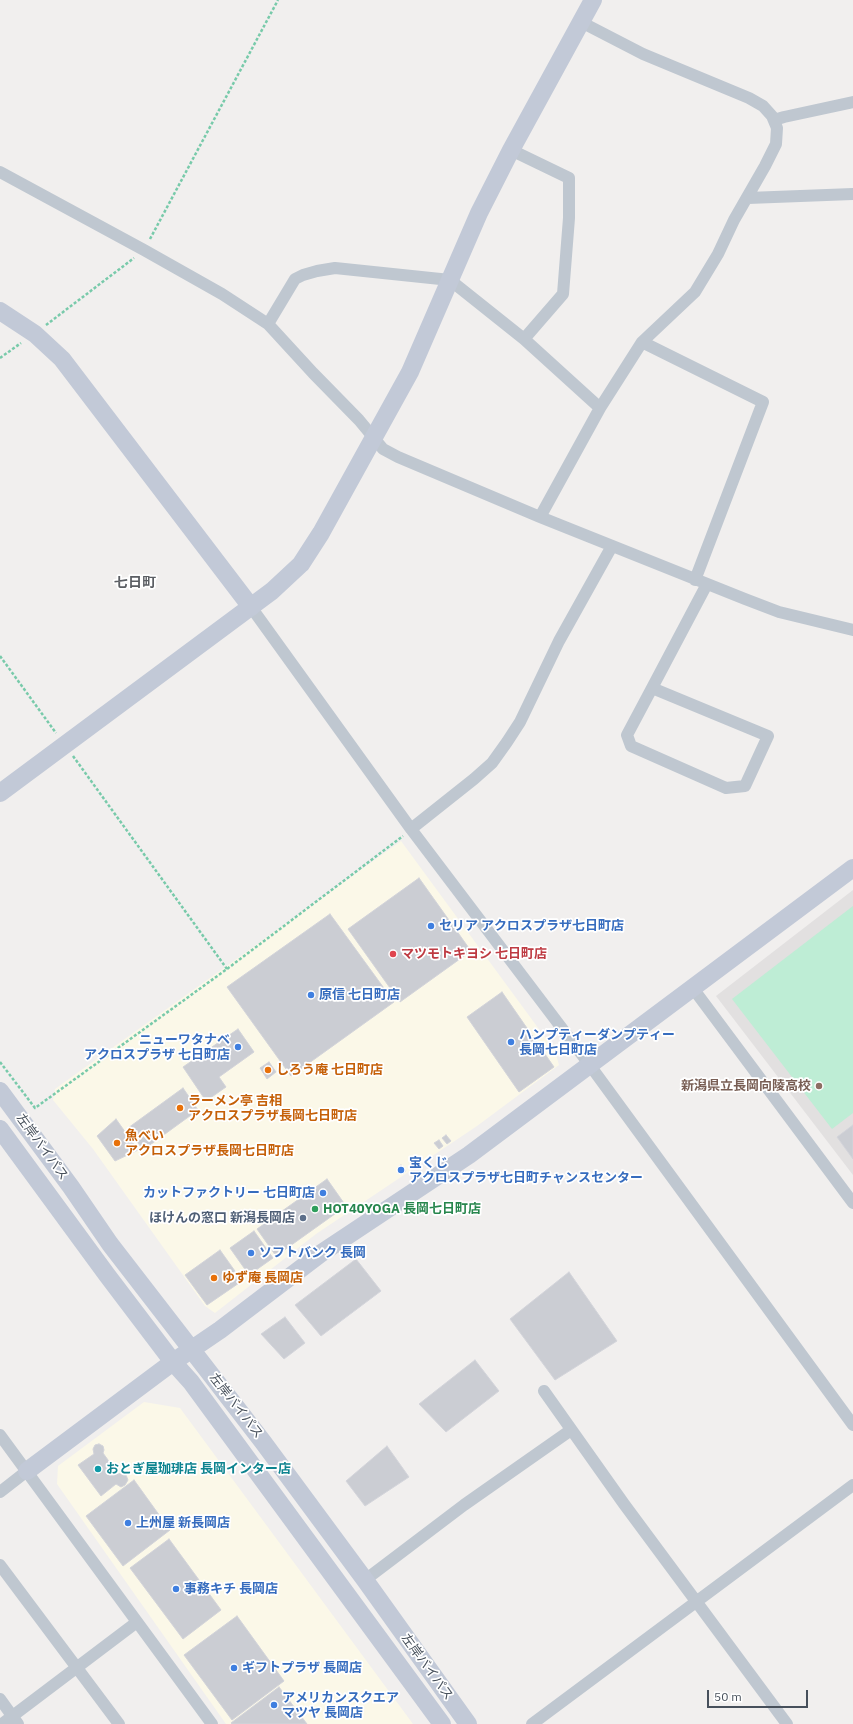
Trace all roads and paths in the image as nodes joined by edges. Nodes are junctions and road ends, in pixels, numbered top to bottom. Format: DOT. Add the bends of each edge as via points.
graph roads {
  1 [pos="278,0"];
  2 [pos="593,0"];
  3 [pos="581,22"];
  4 [pos="853,102"];
  5 [pos="774,120"];
  6 [pos="511,150"];
  7 [pos="0,172"];
  8 [pos="853,194"];
  9 [pos="748,198"];
  10 [pos="144,250"];
  11 [pos="450,280"];
  12 [pos="0,311"];
  13 [pos="268,324"];
  14 [pos="35,334"];
  15 [pos="524,339"];
  16 [pos="642,342"];
  17 [pos="0,358"];
  18 [pos="600,408"];
  19 [pos="374,439"];
  20 [pos="540,517"];
  21 [pos="612,546"];
  22 [pos="695,580"];
  23 [pos="707,584"];
  24 [pos="252,607"];
  25 [pos="853,630"];
  26 [pos="0,656"];
  27 [pos="652,688"];
  28 [pos="65,745"];
  29 [pos="0,793"];
  30 [pos="411,829"];
  31 [pos="853,868"];
  32 [pos="227,969"];
  33 [pos="692,987"];
  34 [pos="0,1062"];
  35 [pos="589,1064"];
  36 [pos="0,1091"];
  37 [pos="0,1130"];
  38 [pos="853,1203"];
  39 [pos="191,1350"];
  40 [pos="173,1362"];
  41 [pos="544,1391"];
  42 [pos="853,1425"];
  43 [pos="571,1430"];
  44 [pos="0,1435"];
  45 [pos="27,1472"];
  46 [pos="853,1485"];
  47 [pos="0,1492"];
  48 [pos="0,1565"];
  49 [pos="365,1580"];
  50 [pos="696,1602"];
  51 [pos="137,1622"];
  52 [pos="77,1667"];
  53 [pos="0,1699"];
  54 [pos="15,1720"];
  55 [pos="2,1724"];
  56 [pos="119,1724"];
  57 [pos="212,1724"];
  58 [pos="442,1724"];
  59 [pos="468,1724"];
  60 [pos="532,1724"];
  61 [pos="787,1724"];
  1 -- 10 [label="path"];
  2 -- 3 [label="street"];
  3 -- 5 [label="street" via="643,54 749,98 763,106"];
  3 -- 6 [label="street"];
  4 -- 5 [label="street"];
  5 -- 9 [label="street" via="777,128 776,144"];
  6 -- 11 [label="street" via="479,213"];
  6 -- 15 [label="street" via="568,178 569,218 563,294"];
  7 -- 10 [label="street"];
  8 -- 9 [label="street"];
  9 -- 16 [label="street" via="695,292"];
  10 -- 13 [label="street" via="222,294"];
  10 -- 14 [label="path"];
  11 -- 13 [label="street" via="335,268 317,271 295,279"];
  11 -- 15 [label="street"];
  11 -- 19 [label="street" via="410,372"];
  12 -- 14 [label="street"];
  13 -- 19 [label="street"];
  14 -- 17 [label="path"];
  14 -- 24 [label="street" via="62,359"];
  15 -- 18 [label="street"];
  16 -- 18 [label="street"];
  16 -- 22 [label="street" via="763,402"];
  18 -- 20 [label="street"];
  19 -- 20 [label="street" via="383,449 398,457"];
  19 -- 24 [label="street" via="301,564"];
  20 -- 21 [label="street"];
  21 -- 22 [label="street"];
  21 -- 30 [label="street" via="559,641 520,722 507,742 492,763"];
  22 -- 23 [label="street"];
  23 -- 25 [label="street" via="779,612"];
  23 -- 27 [label="street"];
  24 -- 28 [label="street"];
  24 -- 30 [label="street"];
  26 -- 28 [label="path"];
  27 -- 27 [label="street" via="627,735 631,746 726,788 745,786 768,736"];
  28 -- 29 [label="street"];
  28 -- 32 [label="path"];
  30 -- 32 [label="path"];
  30 -- 35 [label="street"];
  31 -- 33 [label="street"];
  32 -- 34 [label="path" via="35,1108"];
  33 -- 35 [label="street"];
  33 -- 38 [label="street"];
  35 -- 39 [label="street" via="469,1155 320,1254"];
  35 -- 42 [label="street"];
  36 -- 39 [label="street, 左岸バイパス" via="110,1244"];
  37 -- 40 [label="street, 左岸バイパス"];
  39 -- 40 [label="street"];
  39 -- 49 [label="street, 左岸バイパス"];
  40 -- 45 [label="street"];
  40 -- 58 [label="street, 左岸バイパス" via="191,1382"];
  41 -- 43 [label="street"];
  43 -- 49 [label="street" via="464,1505"];
  43 -- 50 [label="street"];
  44 -- 45 [label="street"];
  45 -- 47 [label="street"];
  45 -- 51 [label="street"];
  46 -- 50 [label="street"];
  48 -- 52 [label="street"];
  49 -- 59 [label="street, 左岸バイパス"];
  50 -- 60 [label="street"];
  50 -- 61 [label="street"];
  51 -- 52 [label="street"];
  51 -- 57 [label="street"];
  52 -- 54 [label="street"];
  52 -- 56 [label="street"];
  53 -- 54 [label="street"];
  54 -- 55 [label="street"];
}
